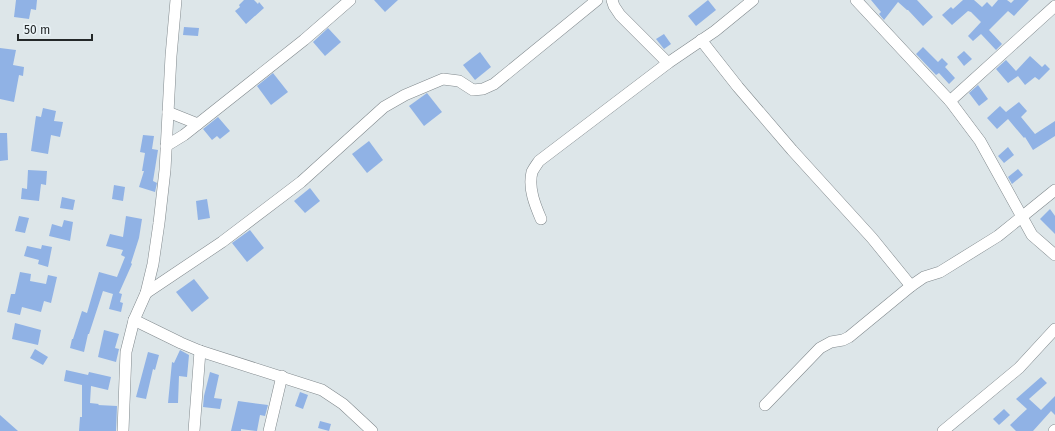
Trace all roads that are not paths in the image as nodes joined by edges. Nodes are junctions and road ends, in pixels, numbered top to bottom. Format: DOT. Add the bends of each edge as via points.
graph roads {
  1 [pos="176,0"];
  2 [pos="350,0"];
  3 [pos="597,0"];
  4 [pos="612,0"];
  5 [pos="753,0"];
  6 [pos="856,0"];
  7 [pos="1055,6"];
  8 [pos="701,40"];
  9 [pos="668,63"];
  10 [pos="950,101"];
  11 [pos="168,112"];
  12 [pos="198,124"];
  13 [pos="166,146"];
  14 [pos="1055,190"];
  15 [pos="1022,218"];
  16 [pos="541,220"];
  17 [pos="1055,255"];
  18 [pos="911,286"];
  19 [pos="146,293"];
  20 [pos="134,320"];
  21 [pos="1055,329"];
  22 [pos="200,351"];
  23 [pos="282,376"];
  24 [pos="765,405"];
  25 [pos="124,431"];
  26 [pos="194,431"];
  27 [pos="269,431"];
  28 [pos="372,431"];
  29 [pos="943,431"];
  1 -- 11 [label="street"];
  2 -- 12 [label="street"];
  3 -- 19 [label="street" via="494,84 473,90 459,81 443,79 384,107 300,182 222,242"];
  4 -- 9 [label="street" via="620,15"];
  5 -- 8 [label="street"];
  6 -- 10 [label="street"];
  7 -- 10 [label="street"];
  8 -- 9 [label="street"];
  8 -- 18 [label="street" via="792,150 872,238"];
  9 -- 16 [label="street" via="540,161 533,171 531,182 534,203"];
  10 -- 15 [label="street" via="980,141"];
  11 -- 12 [label="street"];
  11 -- 13 [label="street"];
  12 -- 13 [label="street"];
  13 -- 19 [label="street" via="159,223"];
  14 -- 15 [label="street"];
  15 -- 17 [label="street" via="1032,235"];
  15 -- 18 [label="street" via="940,272 924,277"];
  18 -- 24 [label="street" via="849,337 820,348"];
  19 -- 20 [label="street"];
  20 -- 22 [label="street"];
  20 -- 25 [label="street" via="126,352"];
  21 -- 29 [label="street" via="1019,368"];
  22 -- 23 [label="street"];
  22 -- 26 [label="street"];
  23 -- 27 [label="street"];
  23 -- 28 [label="street" via="322,390 343,404"];
}
